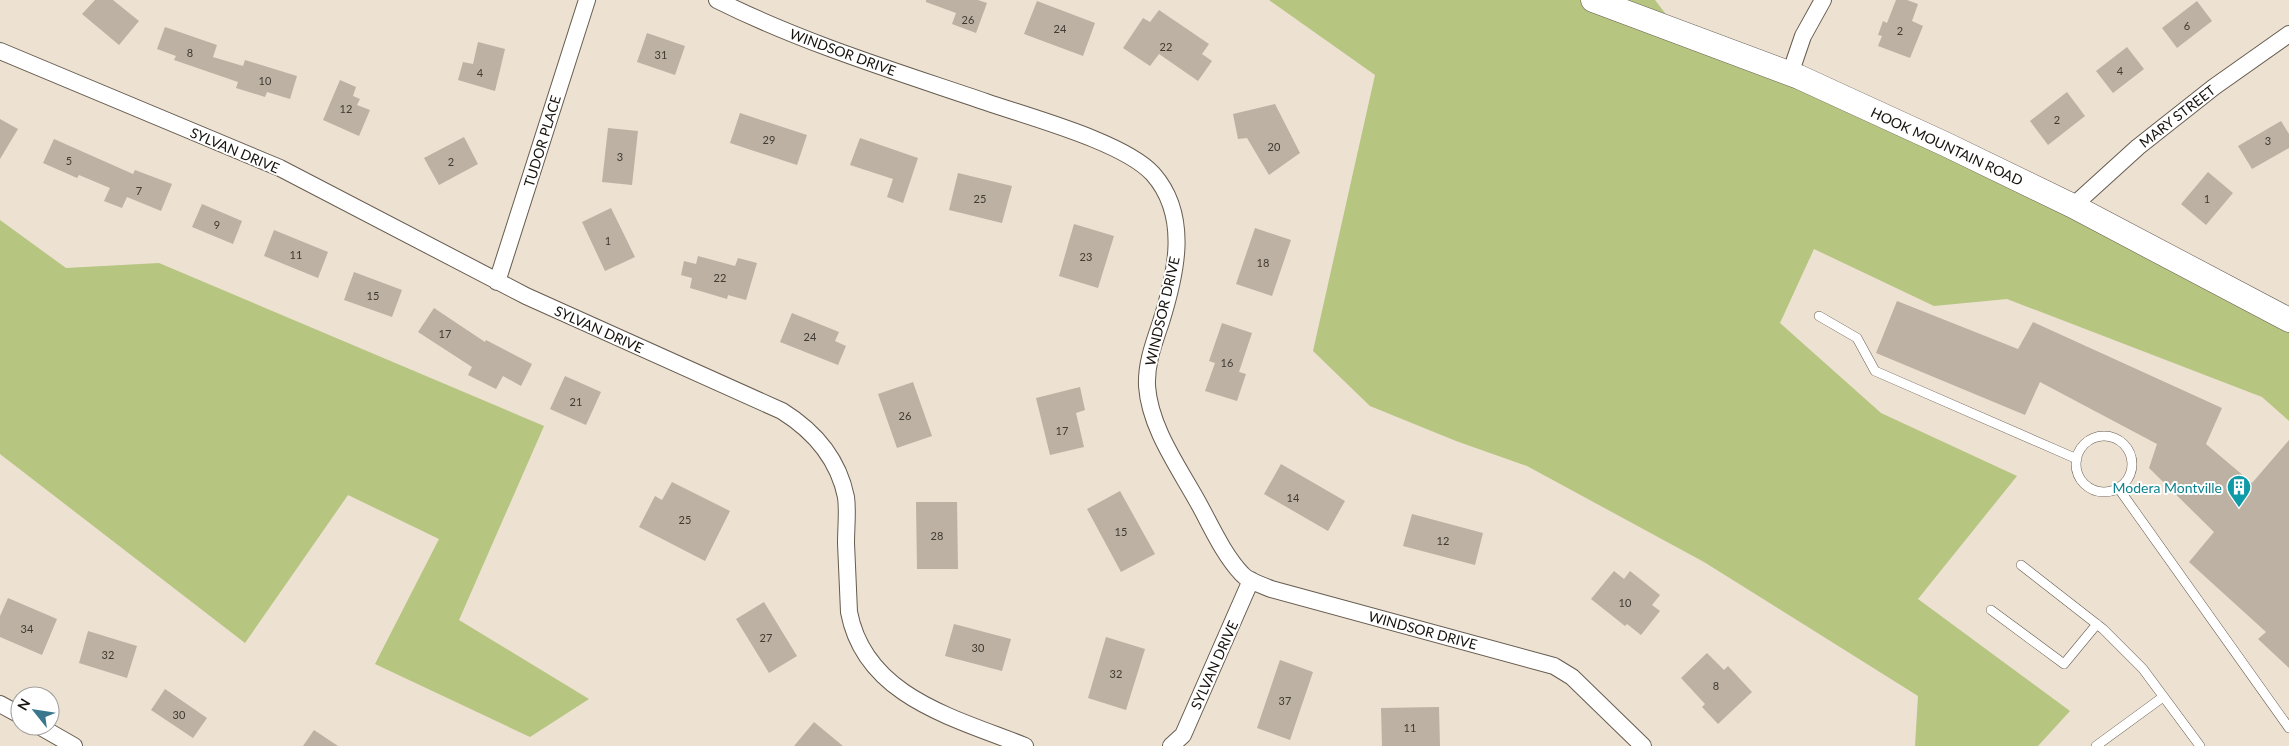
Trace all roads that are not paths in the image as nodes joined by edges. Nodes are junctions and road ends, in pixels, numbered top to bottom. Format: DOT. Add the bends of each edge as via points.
graph roads {
  1 [pos="587,0"];
  2 [pos="717,0"];
  3 [pos="1593,0"];
  4 [pos="1823,0"];
  5 [pos="2289,34"];
  6 [pos="0,51"];
  7 [pos="1790,74"];
  8 [pos="2073,206"];
  9 [pos="497,282"];
  10 [pos="1819,316"];
  11 [pos="2289,320"];
  12 [pos="2077,458"];
  13 [pos="2119,489"];
  14 [pos="2021,566"];
  15 [pos="1251,580"];
  16 [pos="1991,610"];
  17 [pos="2097,624"];
  18 [pos="2163,697"];
  19 [pos="2289,728"];
  20 [pos="56,736"];
  21 [pos="2107,743"];
  22 [pos="74,746"];
  23 [pos="1025,746"];
  24 [pos="1171,746"];
  25 [pos="1643,746"];
  26 [pos="2096,746"];
  27 [pos="2200,746"];
  1 -- 9 [label="street, TUDOR PLACE"];
  2 -- 15 [label="street, WINDSOR DRIVE" via="822,47 1082,135 1128,155 1152,173 1170,199 1178,238 1162,320 1148,359 1147,386 1152,410 1218,539 1243,576"];
  3 -- 7 [label="street, HOOK MOUNTAIN ROAD"];
  4 -- 7 [label="street" via="1803,36"];
  5 -- 8 [label="street, MARY STREET" via="2146,141"];
  6 -- 9 [label="street, SYLVAN DRIVE" via="280,168"];
  7 -- 8 [label="street, HOOK MOUNTAIN ROAD"];
  8 -- 11 [label="street, HOOK MOUNTAIN ROAD"];
  9 -- 23 [label="street, SYLVAN DRIVE" via="782,411 816,436 839,474 846,498 848,612 860,648 892,686 902,693 934,710"];
  10 -- 12 [label="lane" via="1857,338 1875,371"];
  12 -- 13 [label="lane" via="2079,477 2084,485 2100,493"];
  12 -- 13 [label="lane" via="2080,450 2094,438 2104,436 2121,441 2132,456 2133,466 2131,475"];
  13 -- 19 [label="lane"];
  14 -- 17 [label="lane"];
  15 -- 24 [label="street, SYLVAN DRIVE" via="1183,735"];
  15 -- 25 [label="street, WINDSOR DRIVE" via="1271,589 1554,666 1572,677"];
  16 -- 17 [label="lane" via="2064,664"];
  17 -- 18 [label="lane" via="2143,668"];
  18 -- 21 [label="lane"];
  18 -- 27 [label="lane"];
  20 -- 22 [label="street"];
  21 -- 26 [label="lane"];
}
